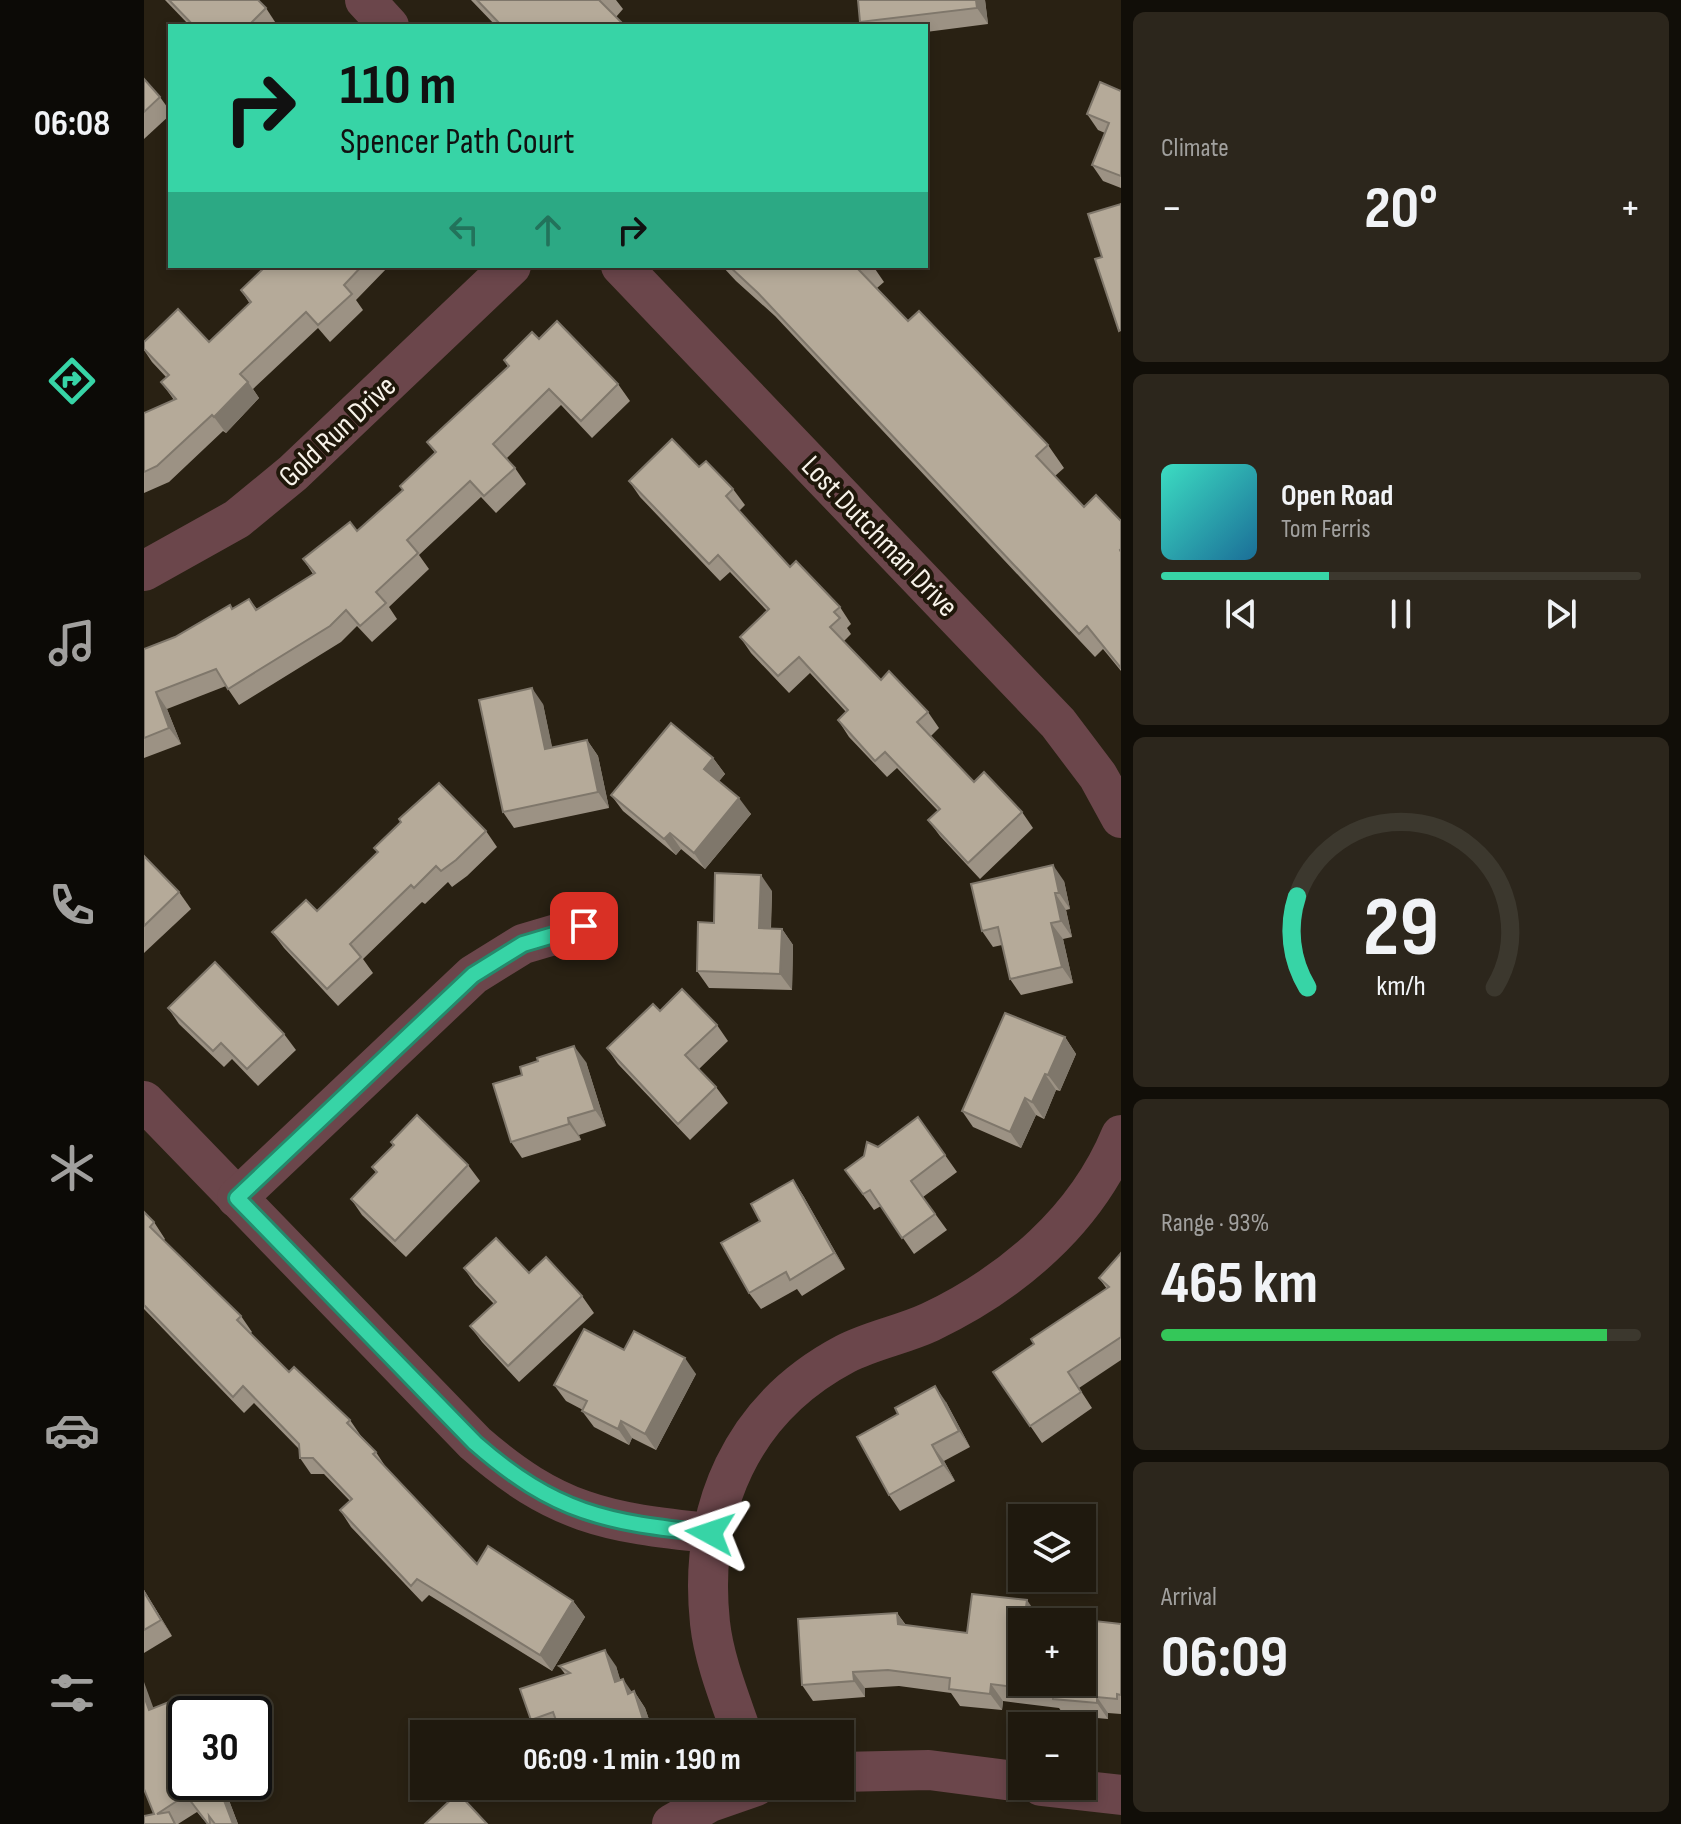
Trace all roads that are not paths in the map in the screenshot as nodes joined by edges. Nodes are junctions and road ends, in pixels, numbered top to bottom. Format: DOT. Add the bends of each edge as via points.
graph roads {
  1 [pos="365,0"];
  2 [pos="387,24"];
  3 [pos="509,268"];
  4 [pos="623,268"];
  5 [pos="144,571"];
  6 [pos="1121,818"];
  7 [pos="584,926"];
  8 [pos="144,1101"];
  9 [pos="1121,1135"];
  10 [pos="237,1198"];
  11 [pos="710,1533"];
  12 [pos="738,1720"];
  13 [pos="854,1772"];
  14 [pos="1008,1780"];
  15 [pos="1096,1792"];
  16 [pos="1121,1795"];
  17 [pos="716,1800"];
  18 [pos="672,1824"];
  1 -- 2 [label="street"];
  3 -- 5 [label="street, Gold Run Drive" via="282,482 237,519"];
  4 -- 6 [label="street, Lost Dutchman Drive" via="1058,723 1098,776"];
  7 -- 10 [label="street" via="523,944 473,975"];
  8 -- 10 [label="street"];
  9 -- 11 [label="street" via="1086,1196 1053,1238 1017,1269 927,1323 844,1354 778,1404 726,1481"];
  10 -- 11 [label="street" via="515,1479 563,1505 617,1521"];
  11 -- 12 [label="street" via="710,1627"];
  13 -- 14 [label="street" via="929,1770"];
  15 -- 16 [label="street"];
  17 -- 18 [label="street"];
}
